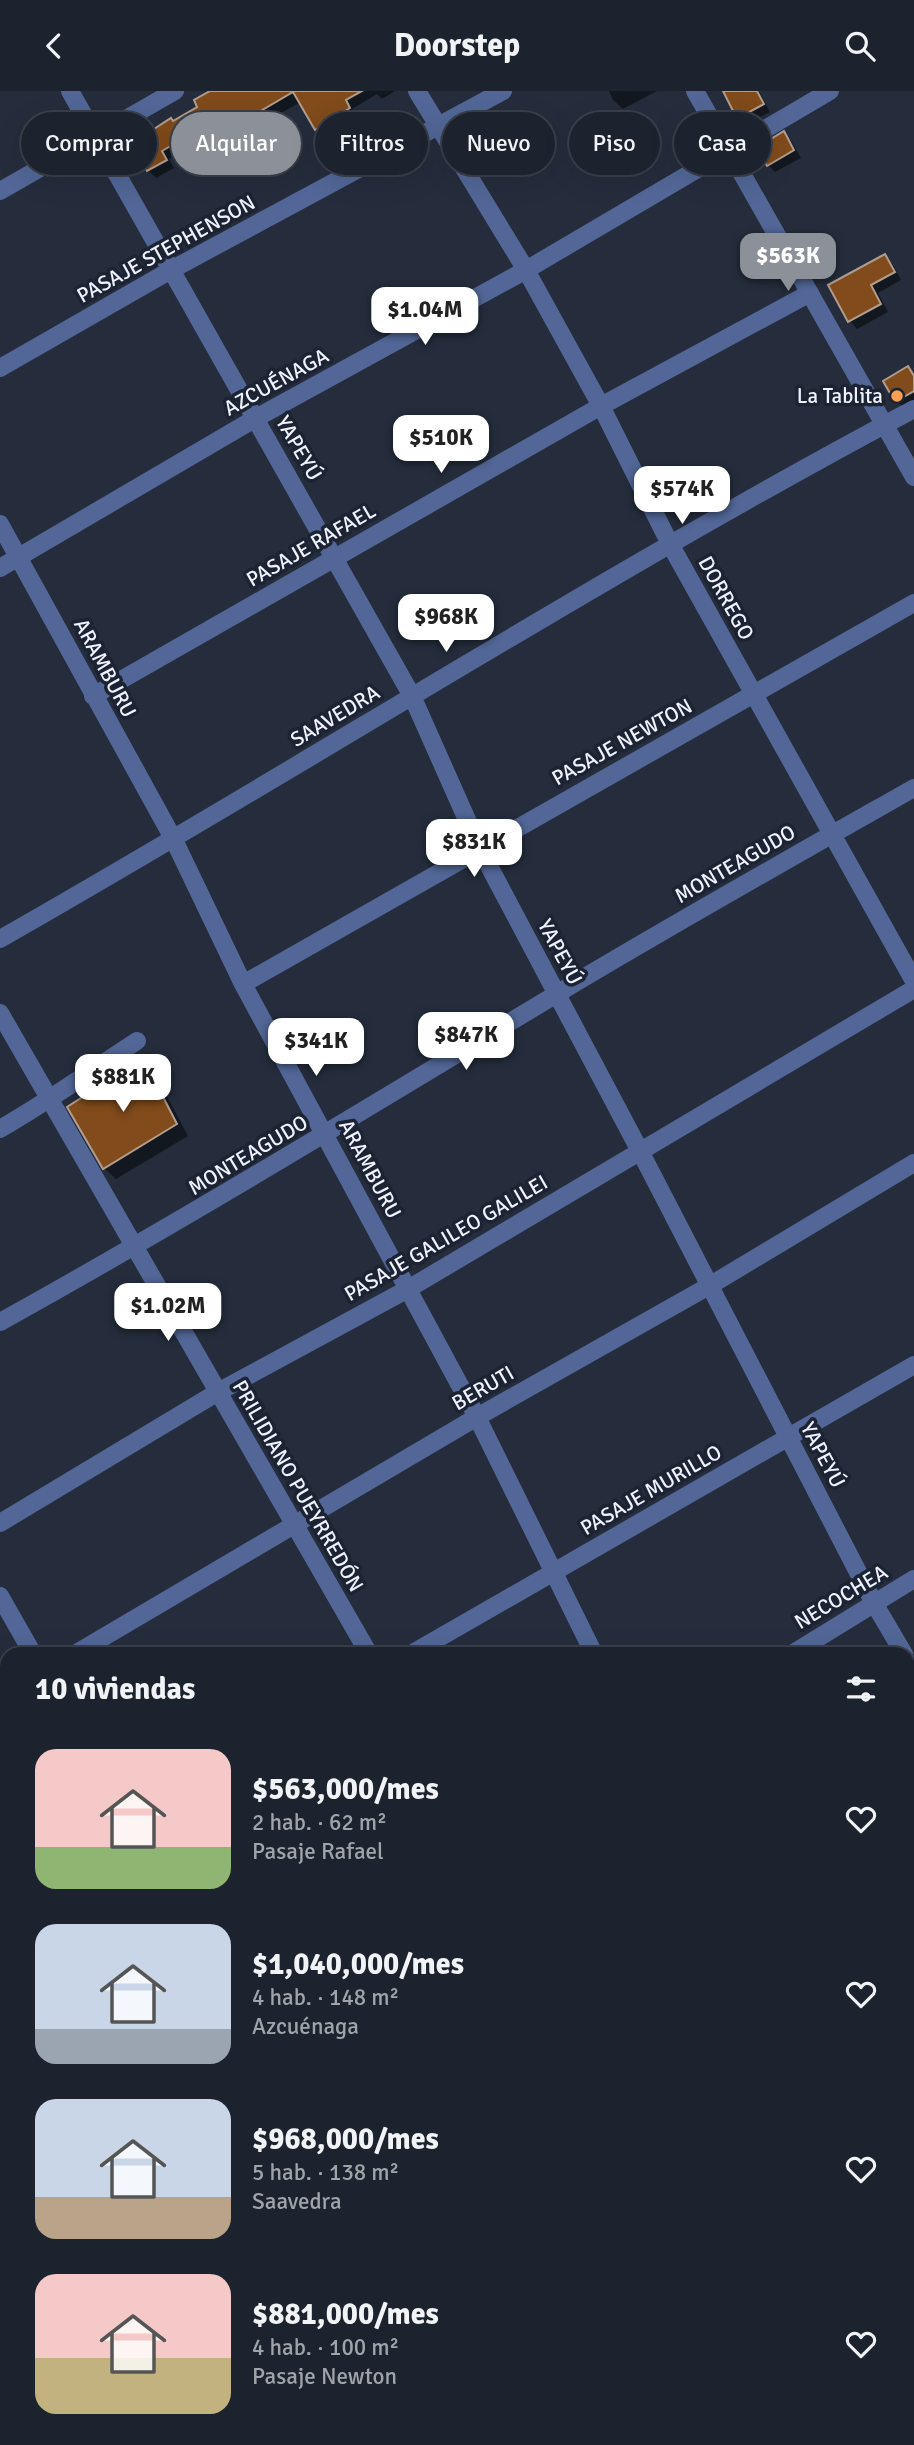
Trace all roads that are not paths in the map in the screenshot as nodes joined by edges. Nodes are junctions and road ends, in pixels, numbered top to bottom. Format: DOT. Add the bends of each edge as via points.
graph roads {
  1 [pos="70,91"];
  2 [pos="175,91"];
  3 [pos="416,91"];
  4 [pos="503,91"];
  5 [pos="695,91"];
  6 [pos="830,91"];
  7 [pos="82,112"];
  8 [pos="138,112"];
  9 [pos="707,112"];
  10 [pos="771,126"];
  11 [pos="437,127"];
  12 [pos="28,175"];
  13 [pos="117,175"];
  14 [pos="688,175"];
  15 [pos="743,175"];
  16 [pos="0,191"];
  17 [pos="171,270"];
  18 [pos="526,270"];
  19 [pos="810,293"];
  20 [pos="0,368"];
  21 [pos="601,406"];
  22 [pos="914,409"];
  23 [pos="256,418"];
  24 [pos="885,425"];
  25 [pos="914,477"];
  26 [pos="0,524"];
  27 [pos="670,544"];
  28 [pos="20,557"];
  29 [pos="335,557"];
  30 [pos="0,568"];
  31 [pos="914,603"];
  32 [pos="753,694"];
  33 [pos="93,696"];
  34 [pos="412,696"];
  35 [pos="914,788"];
  36 [pos="832,835"];
  37 [pos="174,840"];
  38 [pos="480,849"];
  39 [pos="0,939"];
  40 [pos="914,981"];
  41 [pos="243,984"];
  42 [pos="914,989"];
  43 [pos="556,994"];
  44 [pos="0,1013"];
  45 [pos="137,1041"];
  46 [pos="51,1100"];
  47 [pos="0,1129"];
  48 [pos="326,1135"];
  49 [pos="640,1151"];
  50 [pos="914,1163"];
  51 [pos="135,1247"];
  52 [pos="709,1286"];
  53 [pos="408,1289"];
  54 [pos="0,1322"];
  55 [pos="914,1365"];
  56 [pos="218,1392"];
  57 [pos="477,1417"];
  58 [pos="788,1437"];
  59 [pos="0,1523"];
  60 [pos="293,1523"];
  61 [pos="553,1574"];
  62 [pos="914,1579"];
  63 [pos="874,1603"];
  64 [pos="2,1605"];
  65 [pos="29,1647"];
  66 [pos="87,1647"];
  67 [pos="365,1647"];
  68 [pos="423,1647"];
  69 [pos="590,1647"];
  70 [pos="803,1647"];
  71 [pos="900,1647"];
  1 -- 7 [label="street, YAPEYÚ"];
  2 -- 8 [label="street"];
  3 -- 11 [label="street, DORREGO"];
  4 -- 11 [label="street, PASAJE STEPHENSON"];
  5 -- 9 [label="street"];
  6 -- 10 [label="street, AZCUÉNAGA"];
  11 -- 17 [label="street, PASAJE STEPHENSON"];
  11 -- 18 [label="street, DORREGO"];
  12 -- 16 [label="street"];
  13 -- 17 [label="street, YAPEYÚ"];
  14 -- 18 [label="street, AZCUÉNAGA"];
  15 -- 19 [label="street"];
  17 -- 20 [label="street, PASAJE STEPHENSON"];
  17 -- 23 [label="street, YAPEYÚ"];
  18 -- 21 [label="street, DORREGO"];
  18 -- 23 [label="street, AZCUÉNAGA"];
  19 -- 21 [label="street, PASAJE RAFAEL"];
  19 -- 24 [label="street"];
  21 -- 27 [label="street, DORREGO"];
  21 -- 29 [label="street, PASAJE RAFAEL"];
  22 -- 24 [label="street, SAAVEDRA"];
  23 -- 28 [label="street, AZCUÉNAGA"];
  23 -- 29 [label="street, YAPEYÚ"];
  24 -- 25 [label="street"];
  24 -- 27 [label="street, SAAVEDRA"];
  26 -- 28 [label="street, ARAMBURU"];
  27 -- 32 [label="street, DORREGO"];
  27 -- 34 [label="street, SAAVEDRA"];
  28 -- 30 [label="street, AZCUÉNAGA"];
  28 -- 33 [label="street, ARAMBURU"];
  29 -- 33 [label="street, PASAJE RAFAEL"];
  29 -- 34 [label="street, YAPEYÚ"];
  31 -- 32 [label="street, PASAJE NEWTON"];
  32 -- 36 [label="street, DORREGO"];
  32 -- 38 [label="street, PASAJE NEWTON"];
  33 -- 37 [label="street, ARAMBURU"];
  34 -- 37 [label="street, SAAVEDRA"];
  34 -- 38 [label="street, YAPEYÚ"];
  35 -- 36 [label="street, MONTEAGUDO"];
  36 -- 40 [label="street, DORREGO"];
  36 -- 43 [label="street, MONTEAGUDO"];
  37 -- 39 [label="street, SAAVEDRA"];
  37 -- 41 [label="street, ARAMBURU"];
  38 -- 41 [label="street, PASAJE NEWTON"];
  38 -- 43 [label="street, YAPEYÚ"];
  41 -- 48 [label="street, ARAMBURU"];
  42 -- 49 [label="street, PASAJE GALILEO GALILEI"];
  43 -- 48 [label="street, MONTEAGUDO"];
  43 -- 49 [label="street, YAPEYÚ"];
  44 -- 46 [label="street, PRILIDIANO PUEYRREDÓN"];
  45 -- 46 [label="street"];
  46 -- 47 [label="street"];
  46 -- 51 [label="street, PRILIDIANO PUEYRREDÓN"];
  48 -- 51 [label="street, MONTEAGUDO"];
  48 -- 53 [label="street, ARAMBURU"];
  49 -- 52 [label="street, YAPEYÚ"];
  49 -- 53 [label="street, PASAJE GALILEO GALILEI"];
  50 -- 52 [label="street, BERUTI"];
  51 -- 54 [label="street, MONTEAGUDO"];
  51 -- 56 [label="street, PRILIDIANO PUEYRREDÓN"];
  52 -- 57 [label="street, BERUTI"];
  52 -- 58 [label="street, YAPEYÚ"];
  53 -- 56 [label="street, PASAJE GALILEO GALILEI"];
  53 -- 57 [label="street, ARAMBURU"];
  55 -- 58 [label="street, PASAJE MURILLO"];
  56 -- 59 [label="street, PASAJE GALILEO GALILEI"];
  56 -- 60 [label="street, PRILIDIANO PUEYRREDÓN"];
  57 -- 60 [label="street, BERUTI"];
  57 -- 61 [label="street, ARAMBURU"];
  58 -- 61 [label="street, PASAJE MURILLO"];
  58 -- 63 [label="street, YAPEYÚ"];
  60 -- 66 [label="street, BERUTI"];
  60 -- 67 [label="street, PRILIDIANO PUEYRREDÓN"];
  61 -- 68 [label="street, PASAJE MURILLO"];
  61 -- 69 [label="street, ARAMBURU"];
  62 -- 63 [label="street, NECOCHEA"];
  63 -- 70 [label="street, NECOCHEA"];
  63 -- 71 [label="street, YAPEYÚ"];
  64 -- 65 [label="street"];
}
